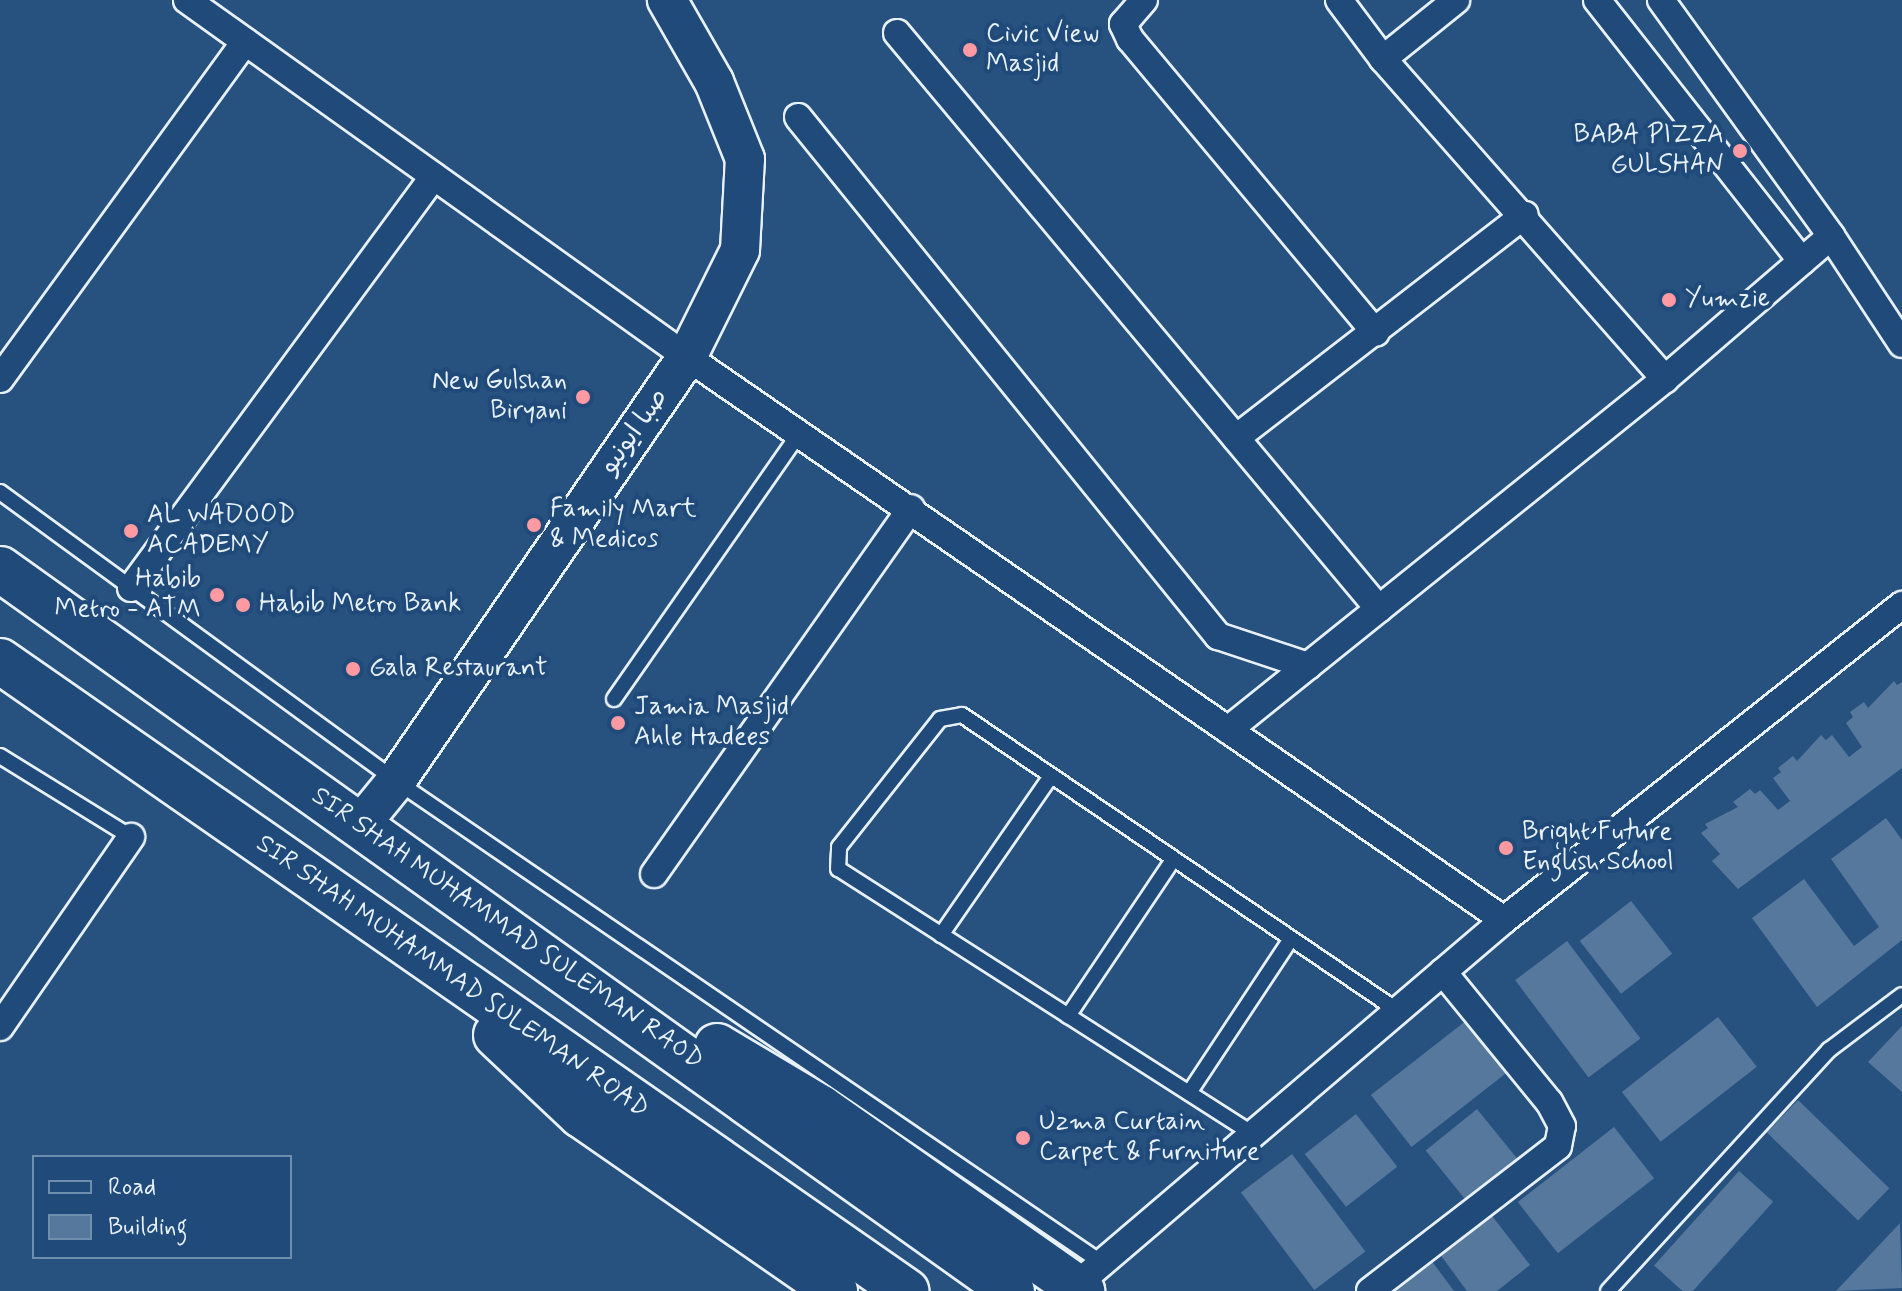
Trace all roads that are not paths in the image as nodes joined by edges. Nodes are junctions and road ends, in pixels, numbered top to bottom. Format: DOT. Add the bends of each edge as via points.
graph roads {
  1 [pos="187,0"];
  2 [pos="667,0"];
  3 [pos="1144,0"];
  4 [pos="1339,0"];
  5 [pos="1456,0"];
  6 [pos="1597,0"];
  7 [pos="1661,0"];
  8 [pos="897,33"];
  9 [pos="245,42"];
  10 [pos="1383,59"];
  11 [pos="798,117"];
  12 [pos="434,176"];
  13 [pos="1525,215"];
  14 [pos="1831,236"];
  15 [pos="1802,261"];
  16 [pos="1376,333"];
  17 [pos="1902,344"];
  18 [pos="687,357"];
  19 [pos="0,379"];
  20 [pos="1665,379"];
  21 [pos="799,434"];
  22 [pos="1236,438"];
  23 [pos="0,492"];
  24 [pos="911,508"];
  25 [pos="0,569"];
  26 [pos="131,588"];
  27 [pos="1902,605"];
  28 [pos="1379,609"];
  29 [pos="0,661"];
  30 [pos="1308,666"];
  31 [pos="614,699"];
  32 [pos="1228,730"];
  33 [pos="0,756"];
  34 [pos="1051,776"];
  35 [pos="396,781"];
  36 [pos="360,825"];
  37 [pos="131,837"];
  38 [pos="1173,860"];
  39 [pos="654,874"];
  40 [pos="457,891"];
  41 [pos="1504,920"];
  42 [pos="389,935"];
  43 [pos="941,935"];
  44 [pos="1291,939"];
  45 [pos="1443,972"];
  46 [pos="1902,995"];
  47 [pos="1398,1011"];
  48 [pos="1068,1016"];
  49 [pos="0,1027"];
  50 [pos="1189,1093"];
  51 [pos="1253,1134"];
  52 [pos="1086,1280"];
  53 [pos="835,1291"];
  54 [pos="906,1291"];
  55 [pos="1012,1291"];
  56 [pos="1370,1291"];
  57 [pos="1608,1291"];
  1 -- 9 [label="street"];
  2 -- 18 [label="main road, صبا ایونیو" via="714,82 745,159 740,250"];
  3 -- 16 [label="street" via="1123,24 1130,39"];
  4 -- 10 [label="street"];
  5 -- 10 [label="street"];
  6 -- 15 [label="street"];
  7 -- 14 [label="street"];
  8 -- 22 [label="street"];
  9 -- 12 [label="street"];
  9 -- 19 [label="street"];
  10 -- 13 [label="street"];
  11 -- 30 [label="street" via="1218,636"];
  12 -- 18 [label="street"];
  12 -- 26 [label="street"];
  13 -- 16 [label="street"];
  13 -- 20 [label="street"];
  14 -- 15 [label="street"];
  14 -- 17 [label="street"];
  15 -- 20 [label="street"];
  16 -- 22 [label="street"];
  18 -- 21 [label="street"];
  18 -- 35 [label="main road, صبا ایونیو"];
  20 -- 28 [label="street"];
  21 -- 24 [label="street"];
  21 -- 31 [label="lane"];
  22 -- 28 [label="street"];
  23 -- 26 [label="lane"];
  24 -- 32 [label="street"];
  24 -- 39 [label="street"];
  25 -- 36 [label="highway, SIR SHAH MUHAMMAD SULEMAN RAOD"];
  26 -- 35 [label="lane"];
  27 -- 41 [label="street"];
  28 -- 30 [label="street"];
  29 -- 42 [label="highway, SIR SHAH MUHAMMAD SULEMAN ROAD"];
  30 -- 32 [label="street"];
  32 -- 41 [label="street"];
  33 -- 37 [label="lane"];
  34 -- 38 [label="lane"];
  34 -- 43 [label="lane"];
  34 -- 43 [label="lane" via="962,715 940,719 839,847 838,869"];
  35 -- 36 [label="main road, صبا ایونیو"];
  35 -- 52 [label="lane"];
  36 -- 40 [label="highway, SIR SHAH MUHAMMAD SULEMAN RAOD"];
  37 -- 49 [label="street"];
  38 -- 44 [label="lane"];
  38 -- 48 [label="lane"];
  40 -- 52 [label="highway" via="821,1108"];
  40 -- 55 [label="highway, SIR SHAH MUHAMMAD SULEMAN RAOD"];
  41 -- 45 [label="street"];
  42 -- 53 [label="highway" via="581,1115"];
  42 -- 54 [label="highway, SIR SHAH MUHAMMAD SULEMAN ROAD"];
  43 -- 48 [label="lane"];
  44 -- 47 [label="lane"];
  44 -- 50 [label="lane"];
  45 -- 47 [label="street"];
  45 -- 56 [label="street" via="1549,1102 1562,1126 1558,1146"];
  46 -- 57 [label="lane" via="1829,1050"];
  47 -- 51 [label="street"];
  48 -- 50 [label="lane"];
  50 -- 51 [label="lane"];
  51 -- 52 [label="street"];
}
